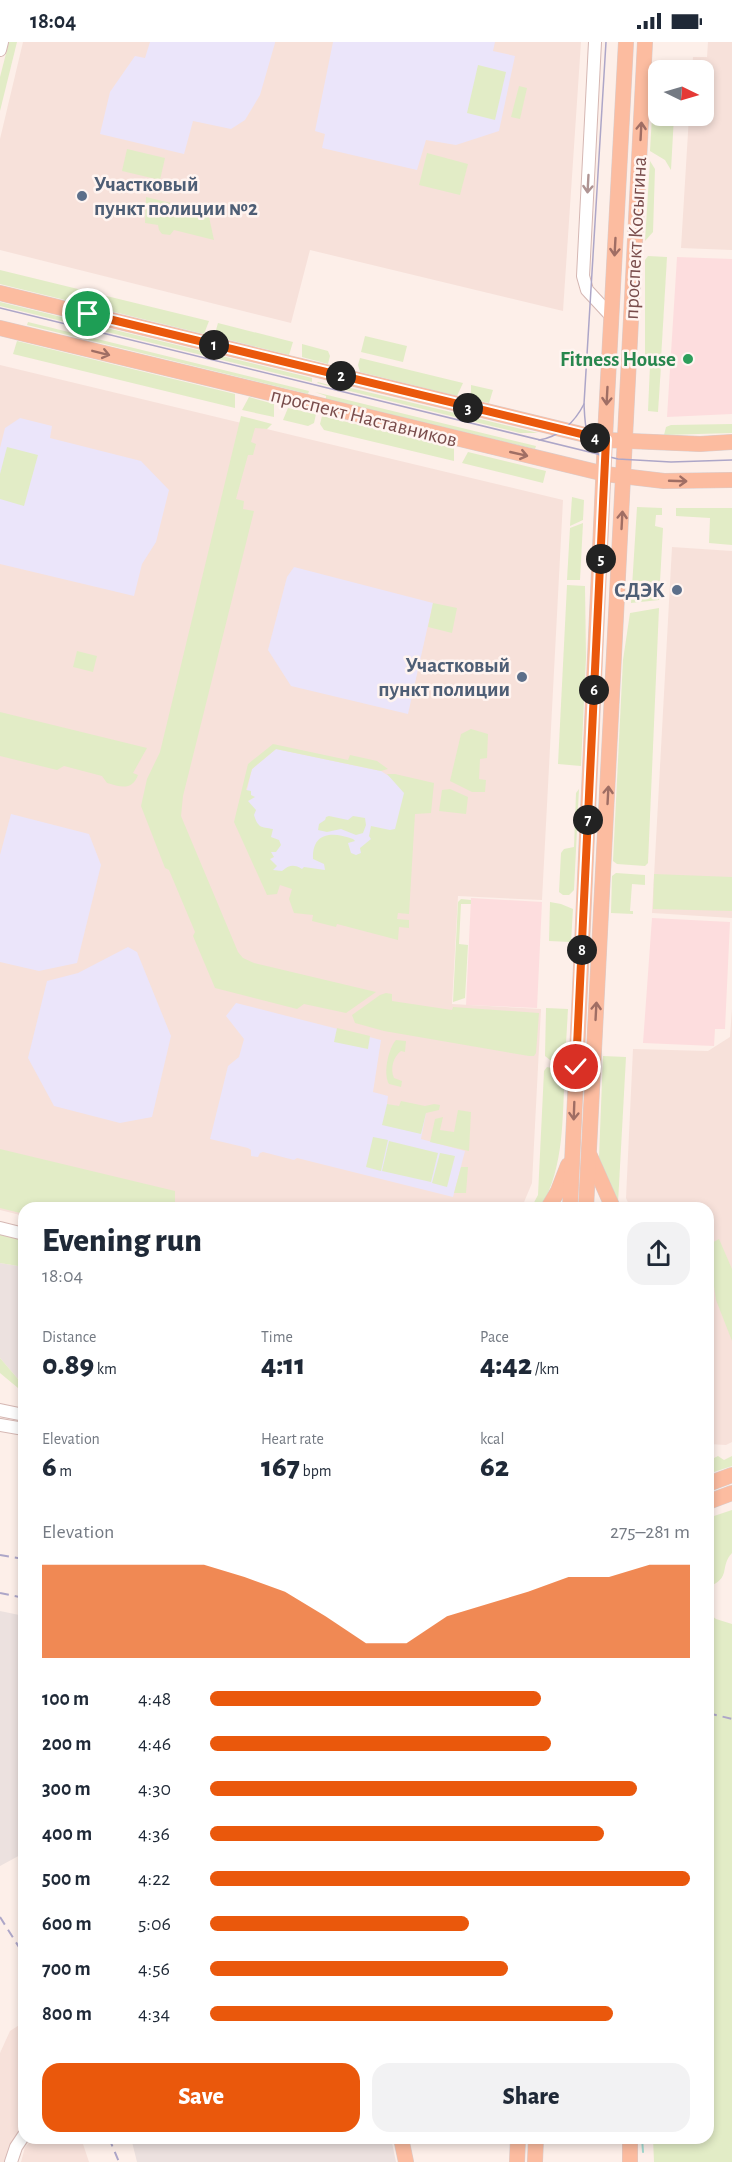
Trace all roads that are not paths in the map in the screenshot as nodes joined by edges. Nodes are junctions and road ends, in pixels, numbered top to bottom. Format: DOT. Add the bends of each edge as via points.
graph roads {
  1 [pos="2,42"];
  2 [pos="595,42"];
  3 [pos="626,42"];
  4 [pos="645,42"];
  5 [pos="0,50"];
  6 [pos="0,293"];
  7 [pos="612,317"];
  8 [pos="0,328"];
  9 [pos="606,440"];
  10 [pos="625,441"];
  11 [pos="732,442"];
  12 [pos="604,474"];
  13 [pos="624,477"];
  14 [pos="732,480"];
  15 [pos="573,1153"];
  16 [pos="588,1154"];
  17 [pos="552,1202"];
  18 [pos="570,1202"];
  19 [pos="586,1202"];
  20 [pos="610,1202"];
  21 [pos="0,1228"];
  22 [pos="18,1232"];
  23 [pos="0,1410"];
  24 [pos="18,1413"];
  25 [pos="0,1425"];
  26 [pos="18,1428"];
  27 [pos="732,1475"];
  28 [pos="714,1482"];
  29 [pos="732,1493"];
  30 [pos="714,1500"];
  31 [pos="20,2144"];
  32 [pos="402,2144"];
  33 [pos="518,2144"];
  34 [pos="630,2144"];
  35 [pos="11,2162"];
  36 [pos="406,2162"];
  37 [pos="517,2162"];
  38 [pos="630,2162"];
  1 -- 5 [label="street"];
  2 -- 7 [label="street, one-way" via="583,276 587,290"];
  3 -- 7 [label="main road, проспект Косыгина, one-way"];
  10 -- 4 [label="main road, проспект Косыгина, one-way"];
  6 -- 9 [label="main road, проспект Наставников"];
  7 -- 9 [label="main road, проспект Косыгина, one-way"];
  8 -- 12 [label="main road, проспект Наставников, one-way"];
  9 -- 10 [label="main road, проспект Наставников"];
  9 -- 12 [label="main road, проспект Косыгина"];
  10 -- 11 [label="main road, проспект Наставников"];
  10 -- 13 [label="main road, проспект Косыгина"];
  12 -- 13 [label="main road, проспект Наставников"];
  12 -- 15 [label="main road, проспект Косыгина, one-way"];
  13 -- 14 [label="main road, проспект Наставников, one-way"];
  16 -- 13 [label="main road, проспект Косыгина, one-way"];
  15 -- 17 [label="main road, проспект Косыгина"];
  15 -- 18 [label="main road, проспект Косыгина"];
  16 -- 19 [label="main road, проспект Косыгина"];
  16 -- 20 [label="main road, проспект Косыгина"];
  21 -- 22 [label="street"];
  23 -- 24 [label="street"];
  25 -- 26 [label="street"];
  27 -- 28 [label="main road"];
  29 -- 30 [label="main road"];
  31 -- 35 [label="street"];
  32 -- 36 [label="main road"];
  33 -- 37 [label="main road"];
  34 -- 38 [label="main road"];
}
